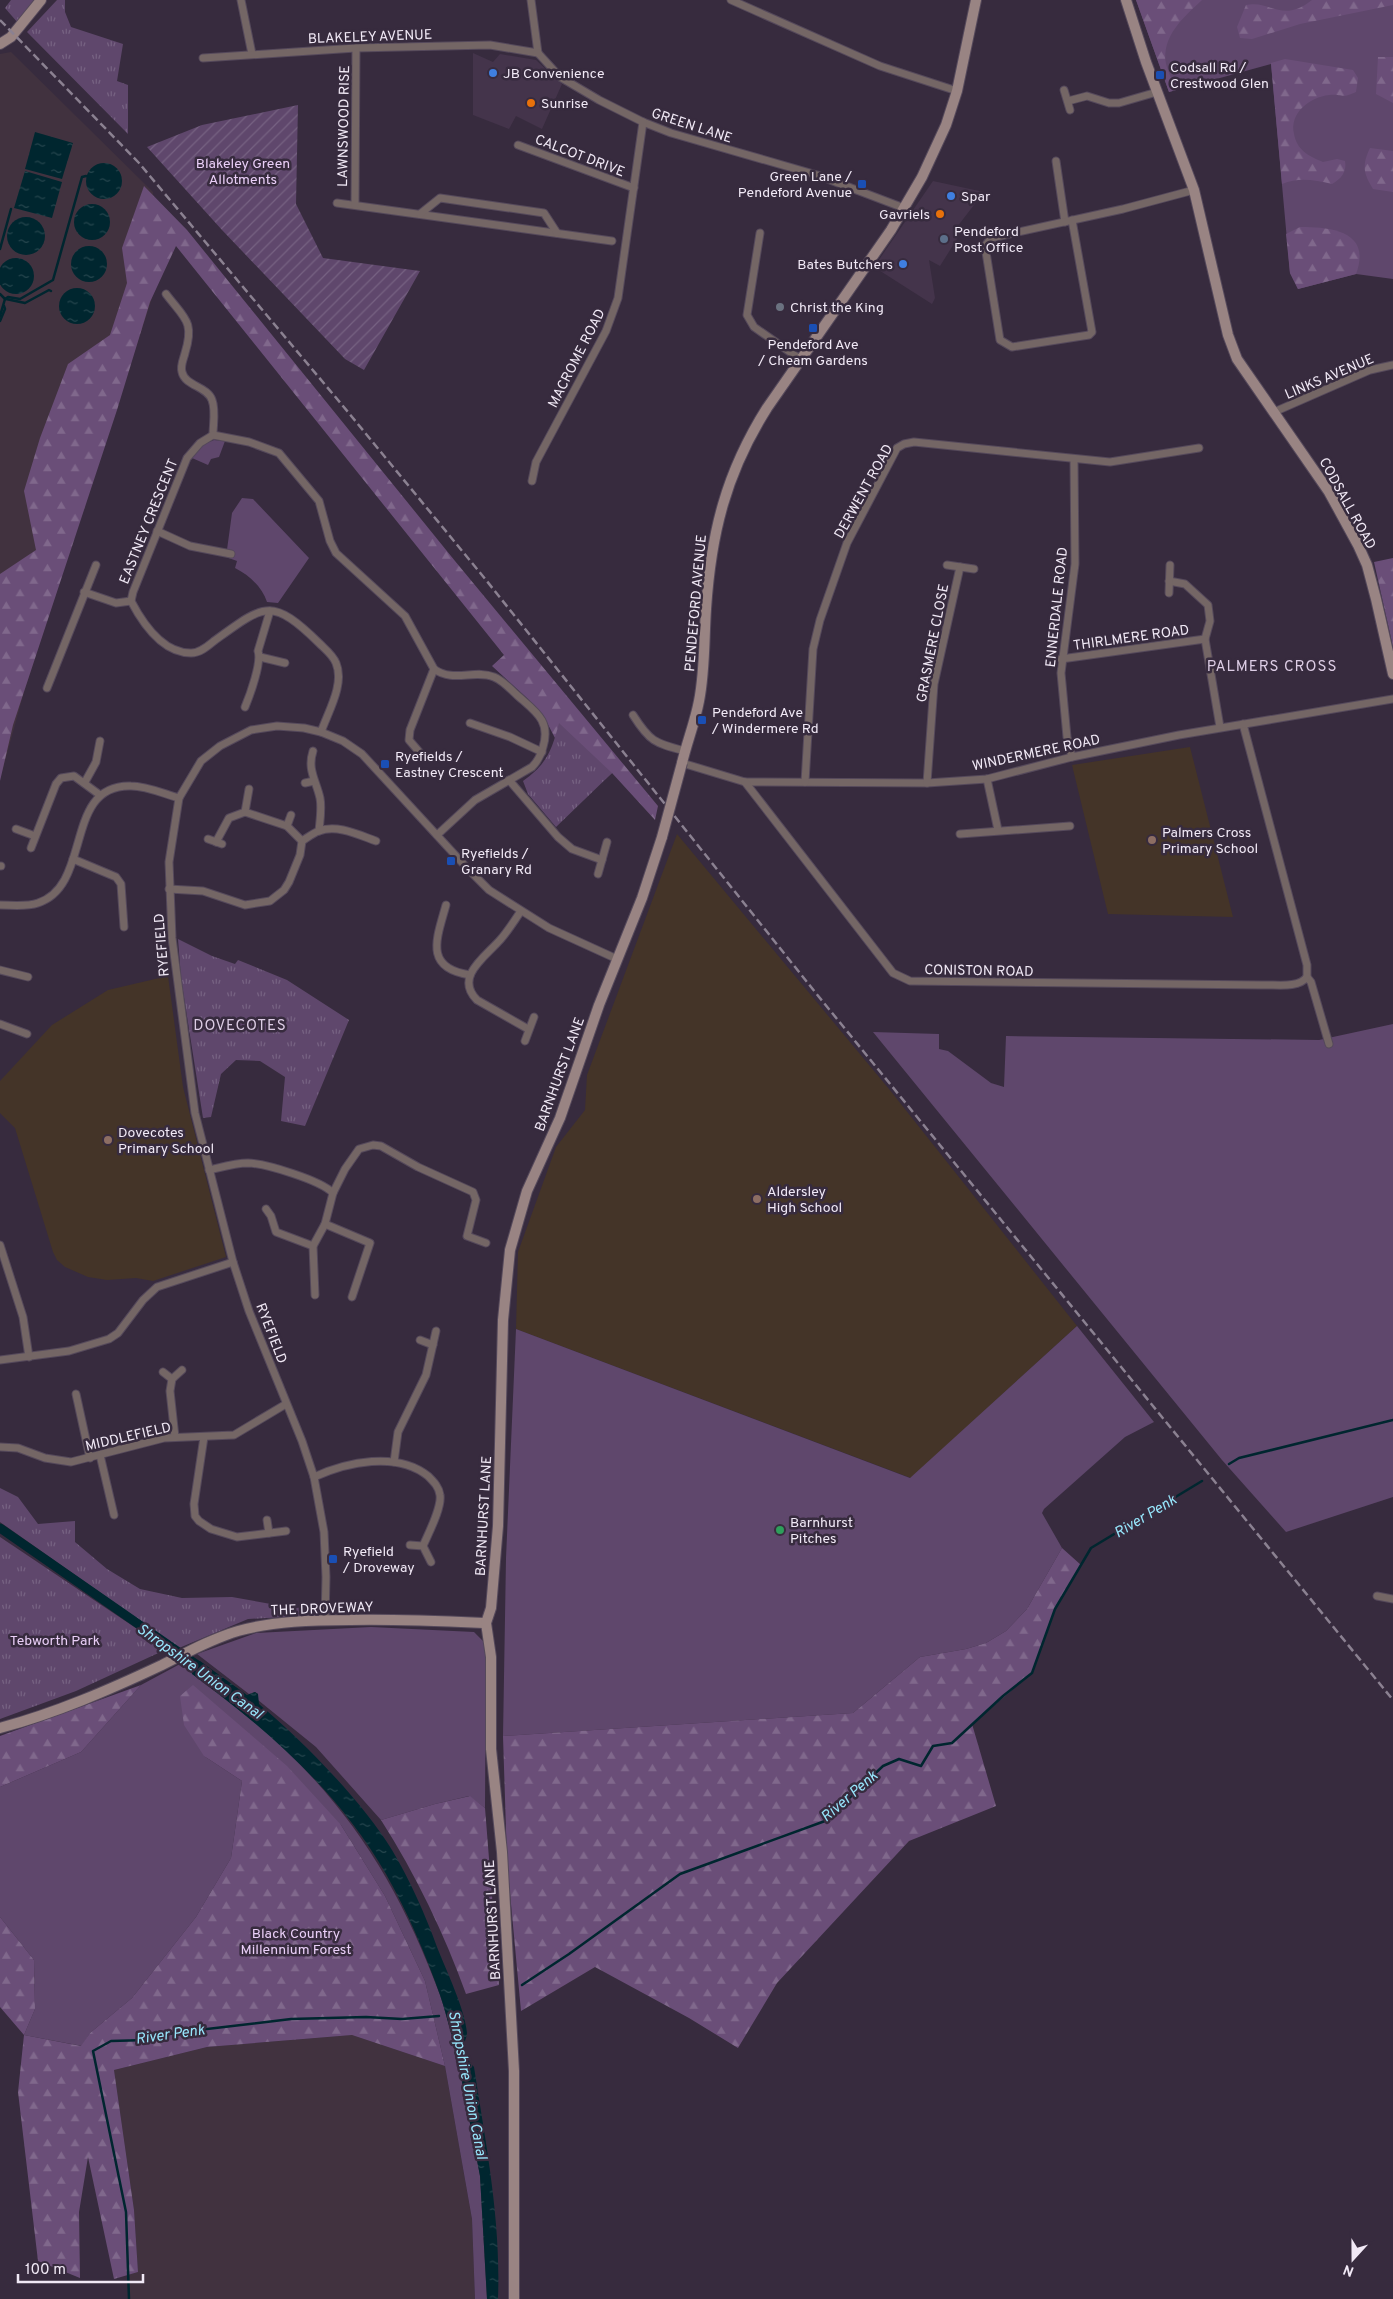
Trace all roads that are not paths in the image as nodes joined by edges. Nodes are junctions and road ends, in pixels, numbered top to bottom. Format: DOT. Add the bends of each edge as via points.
graph roads {
  1 [pos="41,0"];
  2 [pos="241,0"];
  3 [pos="531,0"];
  4 [pos="731,0"];
  5 [pos="976,0"];
  6 [pos="1126,0"];
  7 [pos="0,44"];
  8 [pos="356,48"];
  9 [pos="538,53"];
  10 [pos="252,54"];
  11 [pos="203,58"];
  12 [pos="1064,90"];
  13 [pos="957,91"];
  14 [pos="1157,92"];
  15 [pos="1068,101"];
  16 [pos="1070,110"];
  17 [pos="643,122"];
  18 [pos="518,145"];
  19 [pos="1056,161"];
  20 [pos="634,188"];
  21 [pos="1194,190"];
  22 [pos="337,203"];
  23 [pos="355,205"];
  24 [pos="904,208"];
  25 [pos="420,214"];
  26 [pos="1068,221"];
  27 [pos="556,233"];
  28 [pos="760,233"];
  29 [pos="612,241"];
  30 [pos="166,294"];
  31 [pos="800,359"];
  32 [pos="1393,365"];
  33 [pos="1274,412"];
  34 [pos="213,435"];
  35 [pos="1198,448"];
  36 [pos="1074,459"];
  37 [pos="532,481"];
  38 [pos="157,531"];
  39 [pos="231,554"];
  40 [pos="96,565"];
  41 [pos="1170,565"];
  42 [pos="947,566"];
  43 [pos="960,567"];
  44 [pos="974,569"];
  45 [pos="1169,581"];
  46 [pos="84,592"];
  47 [pos="1169,593"];
  48 [pos="131,601"];
  49 [pos="270,611"];
  50 [pos="1205,639"];
  51 [pos="260,657"];
  52 [pos="1061,659"];
  53 [pos="285,664"];
  54 [pos="434,669"];
  55 [pos="1393,674"];
  56 [pos="47,688"];
  57 [pos="1393,699"];
  58 [pos="245,706"];
  59 [pos="633,715"];
  60 [pos="470,723"];
  61 [pos="1243,724"];
  62 [pos="1220,727"];
  63 [pos="321,732"];
  64 [pos="100,741"];
  65 [pos="313,751"];
  66 [pos="685,751"];
  67 [pos="542,752"];
  68 [pos="421,754"];
  69 [pos="1072,757"];
  70 [pos="682,763"];
  71 [pos="986,778"];
  72 [pos="509,780"];
  73 [pos="314,781"];
  74 [pos="85,782"];
  75 [pos="745,782"];
  76 [pos="805,782"];
  77 [pos="305,783"];
  78 [pos="927,783"];
  79 [pos="250,789"];
  80 [pos="100,795"];
  81 [pos="179,798"];
  82 [pos="245,812"];
  83 [pos="290,815"];
  84 [pos="287,826"];
  85 [pos="1070,826"];
  86 [pos="16,829"];
  87 [pos="998,830"];
  88 [pos="320,831"];
  89 [pos="960,834"];
  90 [pos="437,835"];
  91 [pos="35,836"];
  92 [pos="208,839"];
  93 [pos="302,841"];
  94 [pos="376,841"];
  95 [pos="607,842"];
  96 [pos="31,848"];
  97 [pos="73,859"];
  98 [pos="602,860"];
  99 [pos="598,874"];
  100 [pos="169,889"];
  101 [pos="0,905"];
  102 [pos="446,905"];
  103 [pos="521,911"];
  104 [pos="124,927"];
  105 [pos="617,959"];
  106 [pos="0,970"];
  107 [pos="470,975"];
  108 [pos="28,977"];
  109 [pos="1307,977"];
  110 [pos="534,1018"];
  111 [pos="0,1024"];
  112 [pos="528,1029"];
  113 [pos="27,1034"];
  114 [pos="525,1041"];
  115 [pos="1329,1044"];
  116 [pos="210,1170"];
  117 [pos="333,1193"];
  118 [pos="266,1210"];
  119 [pos="325,1224"];
  120 [pos="486,1243"];
  121 [pos="0,1246"];
  122 [pos="313,1246"];
  123 [pos="233,1262"];
  124 [pos="315,1295"];
  125 [pos="352,1297"];
  126 [pos="436,1331"];
  127 [pos="420,1340"];
  128 [pos="433,1344"];
  129 [pos="29,1357"];
  130 [pos="0,1360"];
  131 [pos="182,1370"];
  132 [pos="163,1372"];
  133 [pos="172,1379"];
  134 [pos="76,1394"];
  135 [pos="286,1404"];
  136 [pos="175,1437"];
  137 [pos="204,1437"];
  138 [pos="0,1447"];
  139 [pos="100,1455"];
  140 [pos="90,1458"];
  141 [pos="394,1462"];
  142 [pos="314,1477"];
  143 [pos="114,1515"];
  144 [pos="267,1520"];
  145 [pos="286,1531"];
  146 [pos="269,1533"];
  147 [pos="410,1545"];
  148 [pos="423,1546"];
  149 [pos="431,1562"];
  150 [pos="1377,1596"];
  151 [pos="1393,1599"];
  152 [pos="324,1620"];
  153 [pos="486,1623"];
  154 [pos="0,1728"];
  155 [pos="514,2299"];
  1 -- 7 [label="street" via="11,37"];
  2 -- 10 [label="street"];
  3 -- 9 [label="street"];
  4 -- 13 [label="street" via="880,66"];
  5 -- 13 [label="street, PENDEFORD AVENUE"];
  6 -- 14 [label="street, CODSALL ROAD"];
  8 -- 9 [label="street, BLAKELEY AVENUE" via="490,44"];
  8 -- 10 [label="street, BLAKELEY AVENUE"];
  8 -- 23 [label="street, LAWNSWOOD RISE"];
  9 -- 17 [label="street, GREEN LANE" via="560,77"];
  10 -- 11 [label="street, BLAKELEY AVENUE"];
  12 -- 15 [label="street"];
  13 -- 24 [label="street, PENDEFORD AVENUE" via="939,141"];
  14 -- 15 [label="street" via="1119,103 1087,96"];
  14 -- 21 [label="street, CODSALL ROAD"];
  15 -- 16 [label="street"];
  17 -- 20 [label="street, MACROME ROAD"];
  17 -- 24 [label="street, GREEN LANE" via="817,175"];
  18 -- 20 [label="street, CALCOT DRIVE"];
  19 -- 26 [label="street"];
  20 -- 37 [label="street, MACROME ROAD" via="618,298 606,331 536,462"];
  21 -- 26 [label="street"];
  21 -- 33 [label="street, CODSALL ROAD" via="1228,335 1238,359"];
  22 -- 23 [label="street"];
  23 -- 25 [label="street"];
  24 -- 31 [label="street, PENDEFORD AVENUE"];
  25 -- 27 [label="street"];
  25 -- 27 [label="street" via="440,198 544,213"];
  26 -- 26 [label="street" via="998,235 985,246 1000,340 1007,345 1012,347 1092,332"];
  27 -- 29 [label="street"];
  28 -- 31 [label="street" via="747,315 754,327"];
  30 -- 34 [label="street" via="189,325 182,373 187,380 208,392 213,402"];
  31 -- 66 [label="street, PENDEFORD AVENUE" via="751,434 734,468 719,512 709,571 700,700"];
  32 -- 33 [label="street, LINKS AVENUE" via="1370,370"];
  33 -- 55 [label="street, CODSALL ROAD" via="1329,492 1358,545 1376,599"];
  34 -- 38 [label="street, EASTNEY CRESCENT" via="186,458"];
  34 -- 54 [label="street" via="249,442 279,453 289,462 319,500 336,553 405,616"];
  35 -- 36 [label="street, DERWENT ROAD" via="1110,462"];
  36 -- 52 [label="street, ENNERDALE ROAD" via="1075,564"];
  36 -- 76 [label="street, DERWENT ROAD" via="914,442 897,448 847,543 820,620 813,649"];
  38 -- 39 [label="street" via="190,546"];
  38 -- 48 [label="street, EASTNEY CRESCENT"];
  40 -- 46 [label="street"];
  41 -- 45 [label="street"];
  42 -- 43 [label="street, GRASMERE CLOSE"];
  43 -- 44 [label="street, GRASMERE CLOSE"];
  43 -- 78 [label="street, GRASMERE CLOSE" via="934,684"];
  45 -- 47 [label="street"];
  45 -- 50 [label="street" via="1185,584 1208,605 1210,621"];
  46 -- 48 [label="street" via="116,603"];
  46 -- 56 [label="street"];
  48 -- 49 [label="street, EASTNEY CRESCENT" via="164,645 193,654 249,616 259,611"];
  49 -- 51 [label="street" via="258,651"];
  49 -- 63 [label="street" via="287,614 300,624 337,665 336,693"];
  50 -- 52 [label="street, THIRLMERE ROAD"];
  50 -- 62 [label="street"];
  51 -- 53 [label="street"];
  51 -- 58 [label="street"];
  52 -- 69 [label="street, ENNERDALE ROAD" via="1067,737"];
  54 -- 67 [label="street" via="446,675 492,676 502,682 539,716 546,728"];
  54 -- 68 [label="street" via="410,730 409,740"];
  57 -- 61 [label="street, WINDERMERE ROAD"];
  59 -- 66 [label="street" via="650,739"];
  60 -- 67 [label="street"];
  61 -- 62 [label="street, WINDERMERE ROAD"];
  61 -- 109 [label="street" via="1307,965"];
  62 -- 69 [label="street, WINDERMERE ROAD"];
  63 -- 81 [label="street, RYEFIELD" via="276,726 250,730 220,746 201,761"];
  63 -- 90 [label="street, RYEFIELD" via="362,754"];
  64 -- 74 [label="street" via="96,762"];
  65 -- 73 [label="street" via="310,772"];
  66 -- 70 [label="street, PENDEFORD AVENUE"];
  67 -- 72 [label="street" via="532,767"];
  69 -- 71 [label="street, WINDERMERE ROAD"];
  70 -- 75 [label="street, WINDERMERE ROAD"];
  70 -- 105 [label="street, BARNHURST LANE, bridge" via="662,838"];
  71 -- 78 [label="street, WINDERMERE ROAD"];
  71 -- 87 [label="street"];
  72 -- 90 [label="street" via="475,800"];
  72 -- 98 [label="street" via="558,837 572,849"];
  73 -- 77 [label="street"];
  73 -- 88 [label="street" via="320,798"];
  74 -- 80 [label="street"];
  74 -- 91 [label="street" via="74,776 61,778"];
  75 -- 76 [label="street, WINDERMERE ROAD"];
  75 -- 109 [label="street, CONISTON ROAD" via="893,973 910,981 1261,985 1301,983"];
  76 -- 78 [label="street, WINDERMERE ROAD"];
  79 -- 82 [label="street"];
  80 -- 81 [label="street" via="131,786"];
  80 -- 97 [label="street" via="89,811"];
  81 -- 100 [label="street, RYEFIELD" via="170,844"];
  82 -- 84 [label="street"];
  82 -- 92 [label="street" via="229,818 219,843"];
  83 -- 84 [label="street"];
  84 -- 93 [label="street"];
  85 -- 87 [label="street"];
  86 -- 91 [label="street"];
  87 -- 89 [label="street"];
  88 -- 93 [label="street"];
  88 -- 94 [label="street" via="349,831"];
  90 -- 103 [label="street, RYEFIELD" via="489,890"];
  91 -- 96 [label="street"];
  93 -- 100 [label="street" via="289,882 270,901 245,905 203,891"];
  95 -- 98 [label="street"];
  97 -- 101 [label="street" via="60,887 47,899 30,905"];
  97 -- 104 [label="street" via="116,877 121,884"];
  98 -- 99 [label="street"];
  100 -- 116 [label="street, RYEFIELD" via="175,968 195,1113"];
  102 -- 107 [label="street" via="435,944 438,956 452,972"];
  103 -- 105 [label="street, RYEFIELD" via="569,938"];
  103 -- 107 [label="street"];
  105 -- 153 [label="street, BARNHURST LANE" via="560,1118 527,1191 510,1250 502,1320 498,1526 492,1608"];
  106 -- 108 [label="street"];
  107 -- 112 [label="street" via="469,989 477,1000"];
  109 -- 115 [label="street"];
  110 -- 112 [label="street"];
  111 -- 113 [label="street"];
  112 -- 114 [label="street"];
  116 -- 117 [label="street" via="247,1163 268,1166 324,1186"];
  116 -- 123 [label="street, RYEFIELD"];
  117 -- 119 [label="street"];
  117 -- 120 [label="street" via="355,1153 365,1146 381,1146 473,1192 476,1200 467,1236"];
  118 -- 122 [label="street" via="276,1232"];
  119 -- 122 [label="street"];
  119 -- 125 [label="street" via="370,1242"];
  121 -- 129 [label="street" via="23,1317"];
  122 -- 124 [label="street"];
  123 -- 129 [label="street" via="157,1287 142,1300 118,1334 109,1340 69,1352"];
  123 -- 135 [label="street, RYEFIELD"];
  126 -- 128 [label="street"];
  127 -- 128 [label="street"];
  128 -- 141 [label="street" via="426,1375 398,1432"];
  129 -- 130 [label="street"];
  131 -- 133 [label="street"];
  132 -- 133 [label="street"];
  133 -- 136 [label="street" via="170,1390"];
  134 -- 140 [label="street"];
  135 -- 137 [label="street, MIDDLEFIELD" via="239,1433"];
  135 -- 142 [label="street, RYEFIELD"];
  136 -- 137 [label="street, MIDDLEFIELD"];
  136 -- 139 [label="street, MIDDLEFIELD"];
  137 -- 146 [label="street" via="195,1516 212,1529 237,1537"];
  138 -- 140 [label="street, MIDDLEFIELD" via="18,1448 71,1462"];
  139 -- 140 [label="street, MIDDLEFIELD"];
  139 -- 143 [label="street"];
  141 -- 142 [label="street" via="362,1463"];
  141 -- 148 [label="street" via="423,1472 438,1487 439,1506"];
  142 -- 152 [label="street, RYEFIELD" via="324,1532"];
  144 -- 146 [label="street"];
  145 -- 146 [label="street"];
  147 -- 148 [label="street"];
  148 -- 149 [label="street"];
  150 -- 151 [label="street"];
  152 -- 153 [label="street, THE DROVEWAY" via="407,1619"];
  152 -- 154 [label="street, THE DROVEWAY" via="264,1624 235,1632 68,1706"];
  153 -- 155 [label="street, BARNHURST LANE" via="491,1657 491,1749 502,1852 514,2072"];
}
